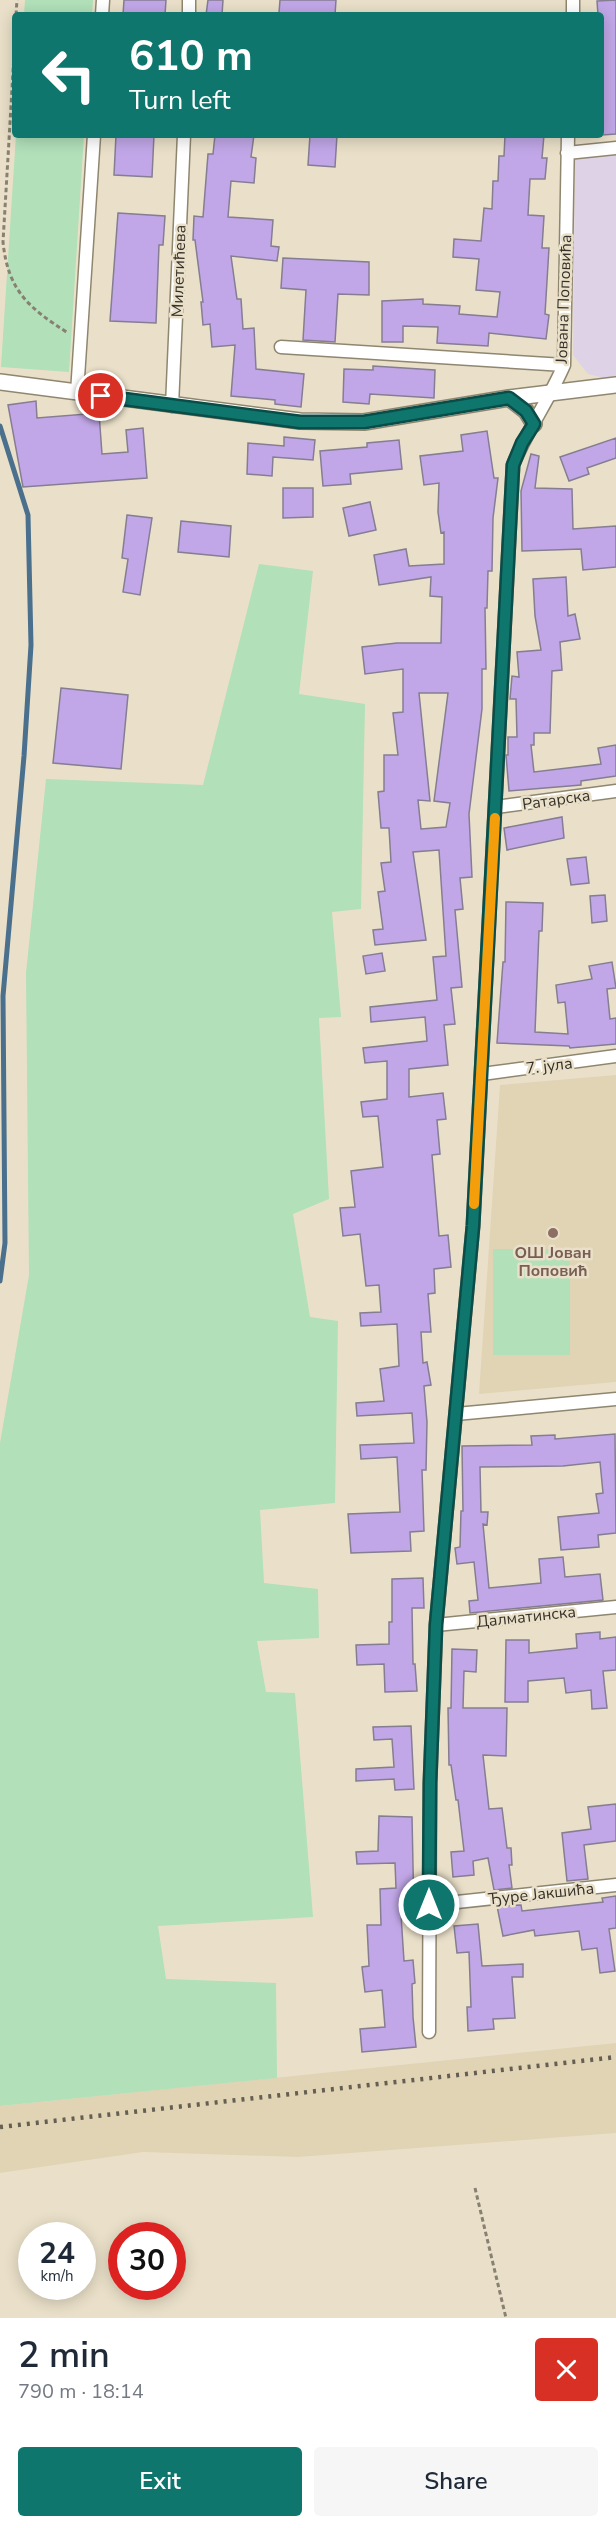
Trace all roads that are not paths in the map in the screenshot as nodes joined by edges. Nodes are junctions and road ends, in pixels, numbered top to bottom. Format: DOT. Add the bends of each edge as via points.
graph roads {
  1 [pos="94,138"];
  2 [pos="184,138"];
  3 [pos="568,138"];
  4 [pos="616,148"];
  5 [pos="567,153"];
  6 [pos="282,347"];
  7 [pos="564,365"];
  8 [pos="7,383"];
  9 [pos="616,385"];
  10 [pos="553,392"];
  11 [pos="77,393"];
  12 [pos="509,398"];
  13 [pos="172,406"];
  14 [pos="534,424"];
  15 [pos="616,791"];
  16 [pos="496,807"];
  17 [pos="616,1056"];
  18 [pos="482,1074"];
  19 [pos="616,1399"];
  20 [pos="456,1414"];
  21 [pos="616,1607"];
  22 [pos="436,1625"];
  23 [pos="616,1885"];
  24 [pos="429,1905"];
  25 [pos="429,2032"];
  1 -- 11 [label="street"];
  2 -- 13 [label="street, Милетићева"];
  3 -- 5 [label="street, Јована Поповића"];
  4 -- 5 [label="street"];
  5 -- 7 [label="street, Јована Поповића"];
  6 -- 7 [label="street"];
  7 -- 10 [label="street, Јована Поповића"];
  8 -- 11 [label="street"];
  9 -- 10 [label="street"];
  10 -- 12 [label="street"];
  10 -- 14 [label="street, Јована Поповића"];
  11 -- 13 [label="street"];
  12 -- 13 [label="street" via="364,422 300,422"];
  12 -- 14 [label="street" via="526,411"];
  14 -- 16 [label="street, Јована Поповића" via="513,465"];
  15 -- 16 [label="street, Ратарска"];
  16 -- 18 [label="street, Јована Поповића"];
  17 -- 18 [label="street, 7. јула"];
  18 -- 20 [label="street, Јована Поповића"];
  19 -- 20 [label="street"];
  20 -- 22 [label="street, Јована Поповића"];
  21 -- 22 [label="street, Далматинска"];
  22 -- 24 [label="street, Јована Поповића"];
  23 -- 24 [label="street, Ђуре Јакшића"];
  24 -- 25 [label="street, Јована Поповића"];
}
